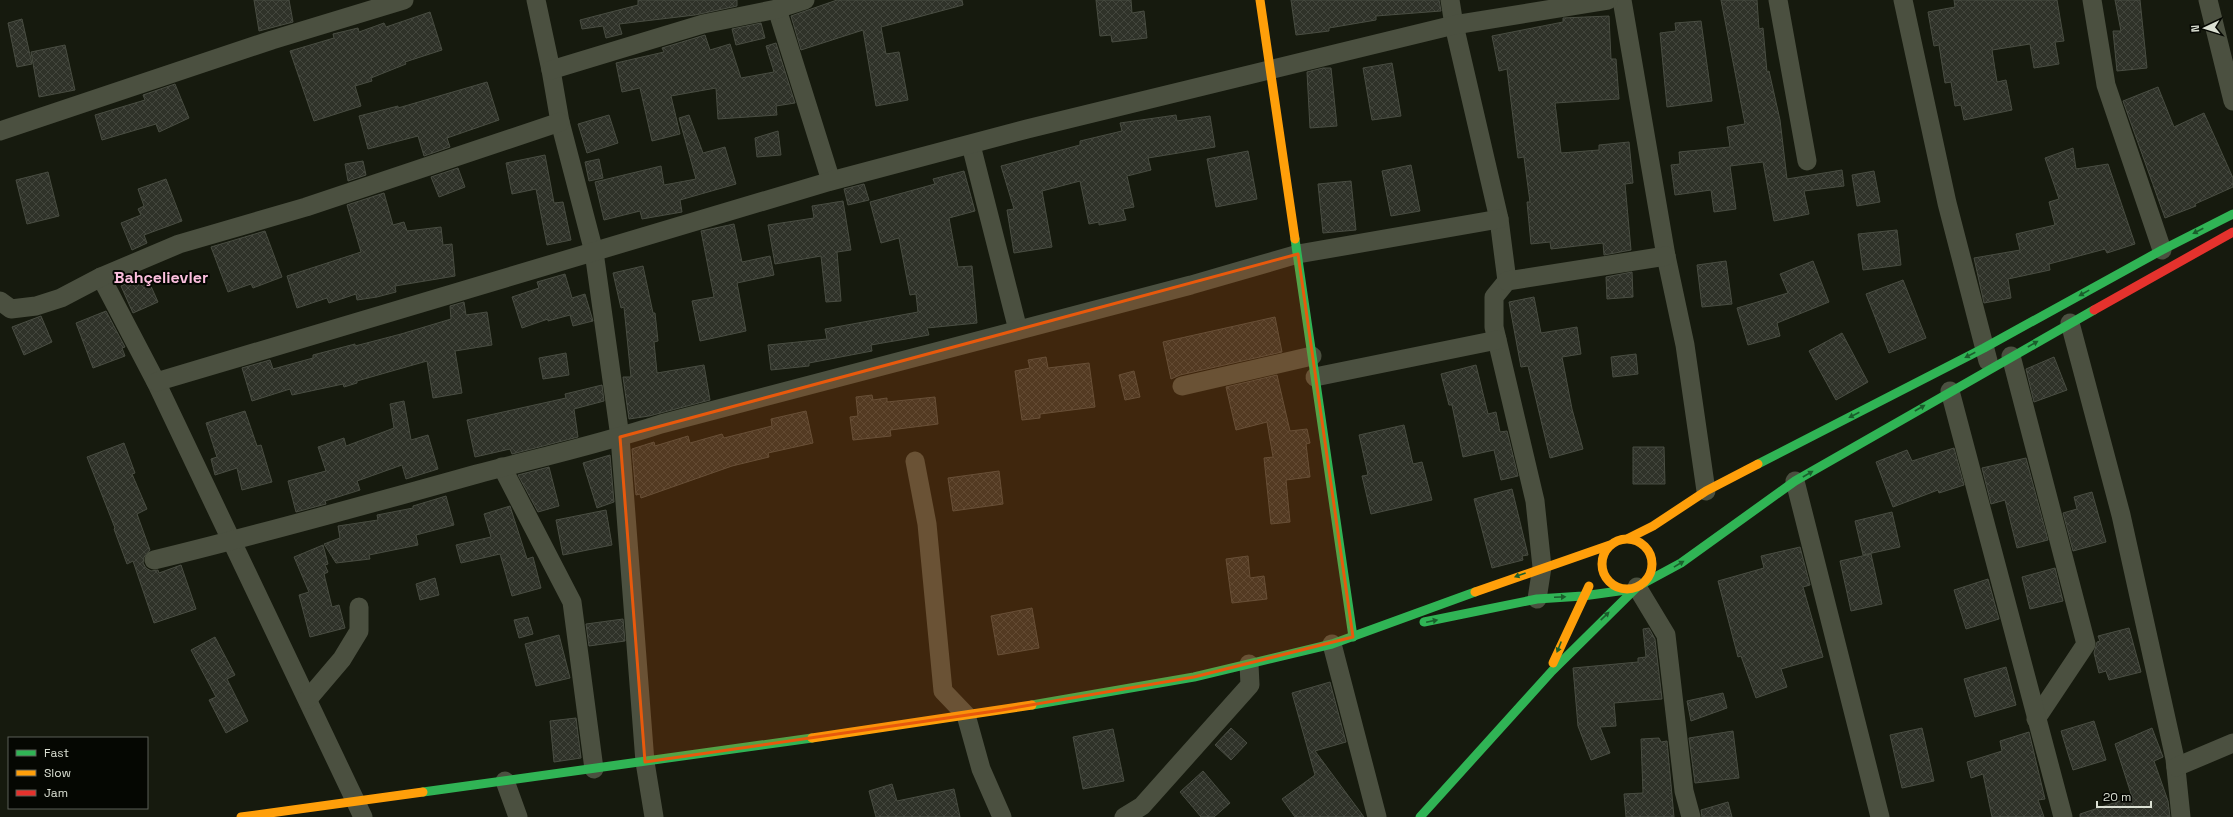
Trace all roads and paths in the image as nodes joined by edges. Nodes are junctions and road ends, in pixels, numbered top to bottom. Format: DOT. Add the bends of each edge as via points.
graph roads {
  1 [pos="404,0"];
  2 [pos="536,0"];
  3 [pos="805,0"];
  4 [pos="1260,0"];
  5 [pos="1450,0"];
  6 [pos="1608,0"];
  7 [pos="1622,0"];
  8 [pos="1778,0"];
  9 [pos="1903,0"];
  10 [pos="2092,0"];
  11 [pos="2208,0"];
  12 [pos="777,9"];
  13 [pos="1454,26"];
  14 [pos="1270,69"];
  15 [pos="551,70"];
  16 [pos="2233,101"];
  17 [pos="560,122"];
  18 [pos="0,131"];
  19 [pos="971,145"];
  20 [pos="1807,161"];
  21 [pos="831,181"];
  22 [pos="2233,214"];
  23 [pos="1499,219"];
  24 [pos="2233,232"];
  25 [pos="2162,250"];
  26 [pos="594,252"];
  27 [pos="1298,254"];
  28 [pos="1666,256"];
  29 [pos="100,277"];
  30 [pos="1507,281"];
  31 [pos="0,301"];
  32 [pos="2070,323"];
  33 [pos="1018,330"];
  34 [pos="1497,340"];
  35 [pos="1984,348"];
  36 [pos="1312,356"];
  37 [pos="2010,356"];
  38 [pos="1991,368"];
  39 [pos="1315,377"];
  40 [pos="156,382"];
  41 [pos="1182,386"];
  42 [pos="1950,391"];
  43 [pos="620,437"];
  44 [pos="915,461"];
  45 [pos="502,467"];
  46 [pos="1795,481"];
  47 [pos="1706,492"];
  48 [pos="1629,538"];
  49 [pos="232,542"];
  50 [pos="1610,545"];
  51 [pos="154,560"];
  52 [pos="1602,563"];
  53 [pos="1542,567"];
  54 [pos="1636,587"];
  55 [pos="1583,596"];
  56 [pos="1536,599"];
  57 [pos="359,607"];
  58 [pos="1353,637"];
  59 [pos="1332,644"];
  60 [pos="1249,664"];
  61 [pos="1549,674"];
  62 [pos="308,699"];
  63 [pos="966,715"];
  64 [pos="2036,719"];
  65 [pos="2233,743"];
  66 [pos="645,762"];
  67 [pos="2176,767"];
  68 [pos="594,769"];
  69 [pos="505,781"];
  70 [pos="360,809"];
  71 [pos="241,817"];
  72 [pos="518,817"];
  73 [pos="654,817"];
  74 [pos="1002,817"];
  75 [pos="1124,817"];
  76 [pos="1377,817"];
  77 [pos="1420,817"];
  78 [pos="1691,817"];
  79 [pos="1880,817"];
  80 [pos="2063,817"];
  81 [pos="2181,817"];
  1 -- 18 [label="street" via="272,40"];
  2 -- 15 [label="street"];
  3 -- 12 [label="street"];
  4 -- 14 [label="street"];
  5 -- 13 [label="street"];
  6 -- 13 [label="street"];
  7 -- 28 [label="street"];
  8 -- 20 [label="street"];
  9 -- 35 [label="street" via="1947,203"];
  10 -- 25 [label="street" via="2106,85"];
  11 -- 16 [label="street"];
  12 -- 15 [label="street" via="703,24"];
  12 -- 21 [label="street"];
  13 -- 14 [label="street"];
  13 -- 23 [label="street"];
  14 -- 19 [label="street"];
  14 -- 27 [label="street"];
  15 -- 17 [label="street"];
  17 -- 26 [label="street"];
  17 -- 29 [label="street" via="306,207 179,244"];
  19 -- 21 [label="street"];
  19 -- 33 [label="street"];
  21 -- 26 [label="street"];
  22 -- 25 [label="street, one-way"];
  23 -- 27 [label="street"];
  23 -- 30 [label="street"];
  24 -- 32 [label="street"];
  25 -- 35 [label="street, one-way"];
  26 -- 40 [label="street"];
  26 -- 43 [label="street"];
  27 -- 33 [label="street"];
  27 -- 36 [label="street"];
  28 -- 30 [label="street"];
  28 -- 47 [label="street" via="1685,345"];
  29 -- 31 [label="street" via="61,298 36,306 11,309"];
  29 -- 40 [label="street"];
  30 -- 34 [label="street" via="1494,297 1494,327"];
  37 -- 32 [label="street, one-way"];
  32 -- 67 [label="street" via="2121,515"];
  33 -- 43 [label="street"];
  34 -- 39 [label="street"];
  34 -- 53 [label="street" via="1535,501"];
  35 -- 38 [label="street"];
  35 -- 47 [label="street, one-way"];
  36 -- 39 [label="street"];
  36 -- 41 [label="street"];
  37 -- 38 [label="street"];
  37 -- 64 [label="street" via="2086,644"];
  38 -- 42 [label="street"];
  39 -- 58 [label="street"];
  40 -- 49 [label="street"];
  46 -- 42 [label="street, one-way"];
  42 -- 64 [label="street"];
  43 -- 45 [label="street"];
  43 -- 66 [label="street"];
  44 -- 63 [label="street" via="927,524 943,691"];
  45 -- 49 [label="street"];
  45 -- 68 [label="street" via="572,602"];
  54 -- 46 [label="street, one-way" via="1681,563"];
  46 -- 79 [label="street"];
  47 -- 48 [label="street" via="1653,526"];
  48 -- 50 [label="street"];
  48 -- 54 [label="street" via="1642,544 1651,555 1653,565 1650,575"];
  49 -- 51 [label="street"];
  49 -- 62 [label="street"];
  50 -- 52 [label="street" via="1604,553"];
  50 -- 53 [label="street"];
  52 -- 54 [label="street" via="1604,573 1617,587"];
  52 -- 55 [label="street"];
  53 -- 56 [label="street"];
  53 -- 58 [label="street, one-way"];
  54 -- 55 [label="street"];
  61 -- 54 [label="street, one-way"];
  54 -- 78 [label="street" via="1666,635 1684,791"];
  56 -- 55 [label="street, one-way"];
  55 -- 61 [label="street, one-way" via="1560,643"];
  58 -- 56 [label="street, one-way"];
  57 -- 62 [label="street" via="359,631 342,659"];
  58 -- 59 [label="street"];
  59 -- 60 [label="street"];
  59 -- 76 [label="street"];
  60 -- 63 [label="street" via="1194,677"];
  60 -- 75 [label="street" via="1250,684 1142,806"];
  61 -- 77 [label="street"];
  62 -- 70 [label="street"];
  63 -- 66 [label="street"];
  63 -- 74 [label="street" via="981,769"];
  64 -- 80 [label="street"];
  65 -- 67 [label="street"];
  66 -- 68 [label="street"];
  66 -- 73 [label="street"];
  67 -- 81 [label="street"];
  68 -- 69 [label="street"];
  69 -- 70 [label="street"];
  69 -- 72 [label="street"];
  70 -- 71 [label="street"];
}
